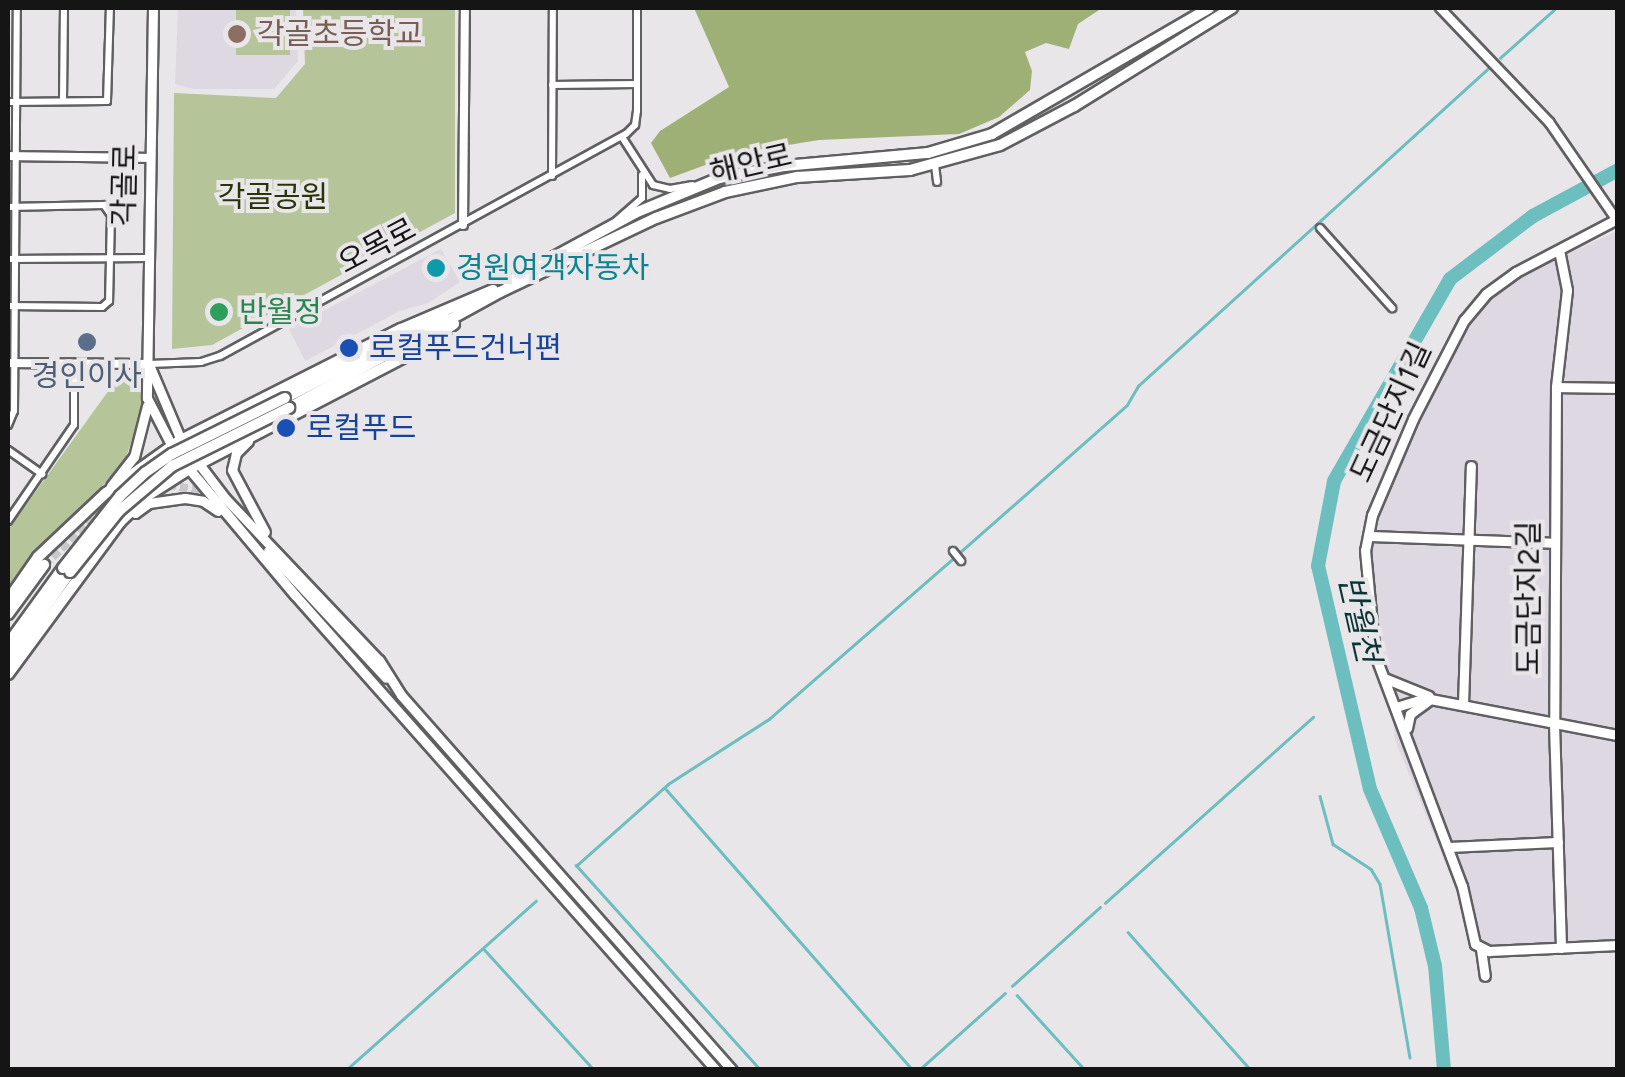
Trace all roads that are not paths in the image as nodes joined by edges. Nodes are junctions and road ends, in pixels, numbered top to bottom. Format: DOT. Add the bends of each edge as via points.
graph roads {
  1 [pos="17,8"];
  2 [pos="64,8"];
  3 [pos="110,8"];
  4 [pos="152,8"];
  5 [pos="465,8"];
  6 [pos="553,8"];
  7 [pos="637,8"];
  8 [pos="1208,8"];
  9 [pos="1232,8"];
  10 [pos="1440,8"];
  11 [pos="637,84"];
  12 [pos="552,86"];
  13 [pos="12,102"];
  14 [pos="63,102"];
  15 [pos="622,137"];
  16 [pos="12,156"];
  17 [pos="150,158"];
  18 [pos="934,164"];
  19 [pos="642,174"];
  20 [pos="552,177"];
  21 [pos="712,181"];
  22 [pos="937,182"];
  23 [pos="11,207"];
  24 [pos="1613,218"];
  25 [pos="614,224"];
  26 [pos="464,225"];
  27 [pos="1320,228"];
  28 [pos="1558,250"];
  29 [pos="110,258"];
  30 [pos="149,258"];
  31 [pos="11,260"];
  32 [pos="497,291"];
  33 [pos="11,306"];
  34 [pos="1392,308"];
  35 [pos="11,363"];
  36 [pos="74,363"];
  37 [pos="149,364"];
  38 [pos="1556,387"];
  39 [pos="1618,388"];
  40 [pos="146,398"];
  41 [pos="8,425"];
  42 [pos="205,428"];
  43 [pos="252,437"];
  44 [pos="175,444"];
  45 [pos="8,450"];
  46 [pos="218,454"];
  47 [pos="194,466"];
  48 [pos="1471,466"];
  49 [pos="42,474"];
  50 [pos="106,493"];
  51 [pos="228,519"];
  52 [pos="8,521"];
  53 [pos="120,522"];
  54 [pos="1368,536"];
  55 [pos="1468,541"];
  56 [pos="1555,544"];
  57 [pos="270,547"];
  58 [pos="952,552"];
  59 [pos="961,561"];
  60 [pos="44,565"];
  61 [pos="66,570"];
  62 [pos="8,600"];
  63 [pos="8,614"];
  64 [pos="8,644"];
  65 [pos="8,660"];
  66 [pos="8,674"];
  67 [pos="1384,678"];
  68 [pos="1436,700"];
  69 [pos="1463,704"];
  70 [pos="1396,706"];
  71 [pos="1554,724"];
  72 [pos="1618,735"];
  73 [pos="1406,736"];
  74 [pos="1558,842"];
  75 [pos="1448,847"];
  76 [pos="1618,945"];
  77 [pos="1561,948"];
  78 [pos="1481,949"];
  79 [pos="1485,976"];
  80 [pos="716,1070"];
  81 [pos="732,1070"];
  1 -- 13 [label="street"];
  2 -- 14 [label="street"];
  3 -- 14 [label="street" via="110,96"];
  4 -- 17 [label="main road, 각골로"];
  5 -- 26 [label="street"];
  6 -- 12 [label="street"];
  7 -- 11 [label="street"];
  8 -- 21 [label="main road, 해안로" via="992,134 928,153 784,166"];
  9 -- 18 [label="main road, 해안로" via="1036,128"];
  10 -- 24 [label="street" via="1549,122"];
  11 -- 12 [label="street"];
  11 -- 15 [label="street" via="636,126"];
  12 -- 20 [label="street"];
  13 -- 14 [label="street"];
  13 -- 16 [label="street"];
  15 -- 19 [label="street"];
  15 -- 20 [label="street, 오목로"];
  16 -- 17 [label="street"];
  16 -- 23 [label="street"];
  17 -- 30 [label="main road, 각골로"];
  18 -- 22 [label="street"];
  18 -- 32 [label="main road, 해안로" via="797,177 724,192"];
  19 -- 21 [label="street" via="660,189"];
  19 -- 25 [label="street" via="642,198"];
  20 -- 26 [label="street, 오목로"];
  21 -- 25 [label="main road, 해안로"];
  23 -- 29 [label="street" via="104,206 111,215"];
  23 -- 31 [label="street"];
  24 -- 28 [label="main road, 도금단지1길"];
  25 -- 32 [label="main road, 해안로"];
  26 -- 37 [label="street, 오목로" via="220,356"];
  27 -- 34 [label="street"];
  28 -- 38 [label="main road, 도금단지2길" via="1567,290"];
  28 -- 54 [label="main road, 도금단지1길" via="1486,294 1464,320 1413,419"];
  29 -- 30 [label="street"];
  29 -- 31 [label="street"];
  29 -- 33 [label="street" via="109,301 102,307"];
  30 -- 37 [label="main road, 각골로"];
  31 -- 33 [label="street"];
  32 -- 42 [label="main road" via="401,329"];
  32 -- 43 [label="main road" via="414,352"];
  32 -- 61 [label="main road, 해안로, bridge" via="146,472 94,526"];
  33 -- 35 [label="street"];
  35 -- 36 [label="street, 오목로"];
  35 -- 41 [label="street" via="14,410"];
  36 -- 37 [label="street, 오목로"];
  36 -- 49 [label="street" via="74,425"];
  37 -- 40 [label="main road, 각골로"];
  37 -- 44 [label="main road, 각골로"];
  38 -- 39 [label="main road"];
  38 -- 56 [label="main road, 도금단지2길"];
  40 -- 44 [label="main road"];
  40 -- 50 [label="main road, 각골로" via="134,457"];
  42 -- 44 [label="main road"];
  42 -- 46 [label="main road" via="194,448"];
  43 -- 46 [label="main road"];
  43 -- 57 [label="main road" via="236,453 232,470"];
  44 -- 47 [label="main road"];
  44 -- 50 [label="main road"];
  45 -- 49 [label="street"];
  46 -- 47 [label="main road"];
  47 -- 51 [label="main road"];
  47 -- 53 [label="main road" via="146,496"];
  47 -- 57 [label="main road"];
  48 -- 55 [label="main road"];
  49 -- 52 [label="street"];
  50 -- 62 [label="main road" via="38,557"];
  51 -- 53 [label="main road" via="185,498 150,503"];
  51 -- 80 [label="main road"];
  53 -- 66 [label="main road"];
  54 -- 55 [label="main road"];
  54 -- 67 [label="main road, 도금단지1길" via="1374,655"];
  55 -- 56 [label="main road"];
  55 -- 69 [label="main road"];
  56 -- 71 [label="main road, 도금단지2길"];
  57 -- 81 [label="main road" via="379,660 401,695"];
  58 -- 59 [label="street"];
  60 -- 63 [label="main road"];
  61 -- 64 [label="main road"];
  61 -- 65 [label="main road"];
  67 -- 68 [label="main road"];
  67 -- 70 [label="main road, 도금단지1길"];
  68 -- 69 [label="main road"];
  68 -- 70 [label="main road"];
  68 -- 73 [label="main road" via="1410,714"];
  69 -- 71 [label="main road"];
  70 -- 73 [label="main road, 도금단지1길"];
  71 -- 72 [label="main road"];
  71 -- 74 [label="main road, 도금단지2길"];
  73 -- 75 [label="main road, 도금단지1길"];
  74 -- 75 [label="main road"];
  74 -- 77 [label="main road, 도금단지2길"];
  75 -- 78 [label="main road, 도금단지1길" via="1471,936"];
  76 -- 77 [label="main road"];
  77 -- 78 [label="main road"];
  78 -- 79 [label="main road, 도금단지1길"];
}
